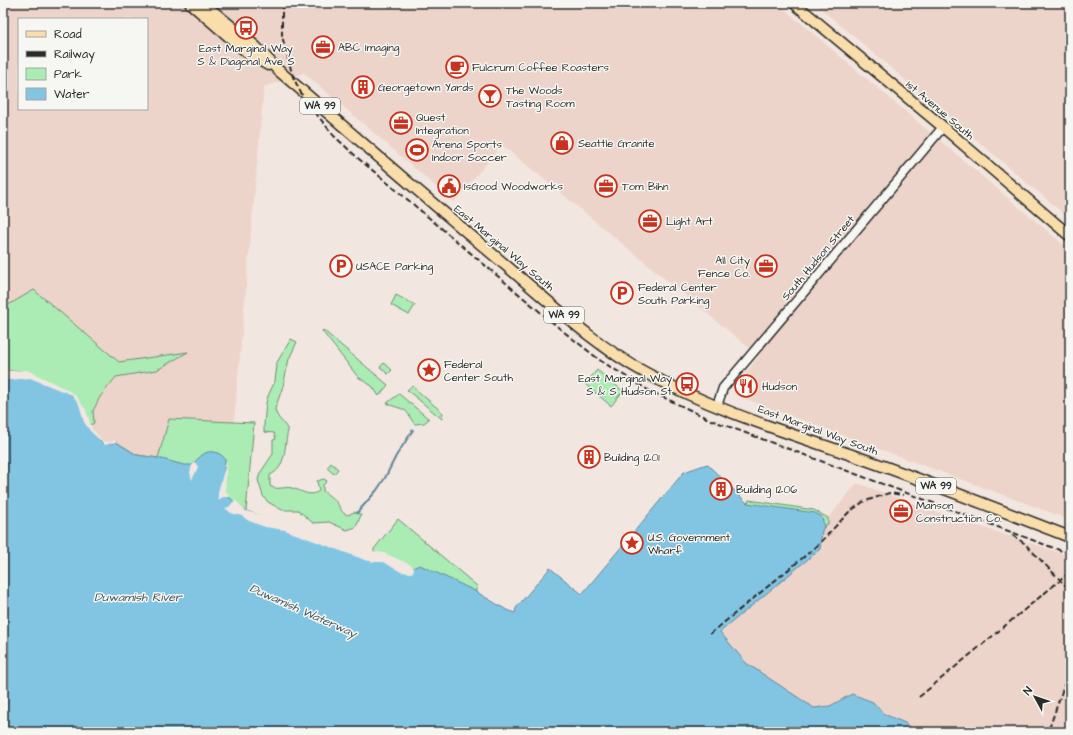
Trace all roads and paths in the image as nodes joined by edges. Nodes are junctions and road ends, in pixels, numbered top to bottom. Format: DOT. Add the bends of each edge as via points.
graph roads {
  1 [pos="190,3"];
  2 [pos="203,3"];
  3 [pos="794,3"];
  4 [pos="279,71"];
  5 [pos="943,127"];
  6 [pos="1070,236"];
  7 [pos="717,406"];
  8 [pos="1070,537"];
  1 -- 4 [label="main road, East Marginal Way South / WA 99" via="248,53"];
  2 -- 4 [label="main road, East Marginal Way South / WA 99" via="255,46"];
  3 -- 5 [label="main road, 1st Avenue South"];
  4 -- 7 [label="main road, East Marginal Way South / WA 99" via="600,344 646,373"];
  5 -- 6 [label="main road, 1st Avenue South"];
  5 -- 7 [label="street, South Hudson Street" via="723,388"];
  7 -- 8 [label="main road, East Marginal Way South / WA 99"];
}
